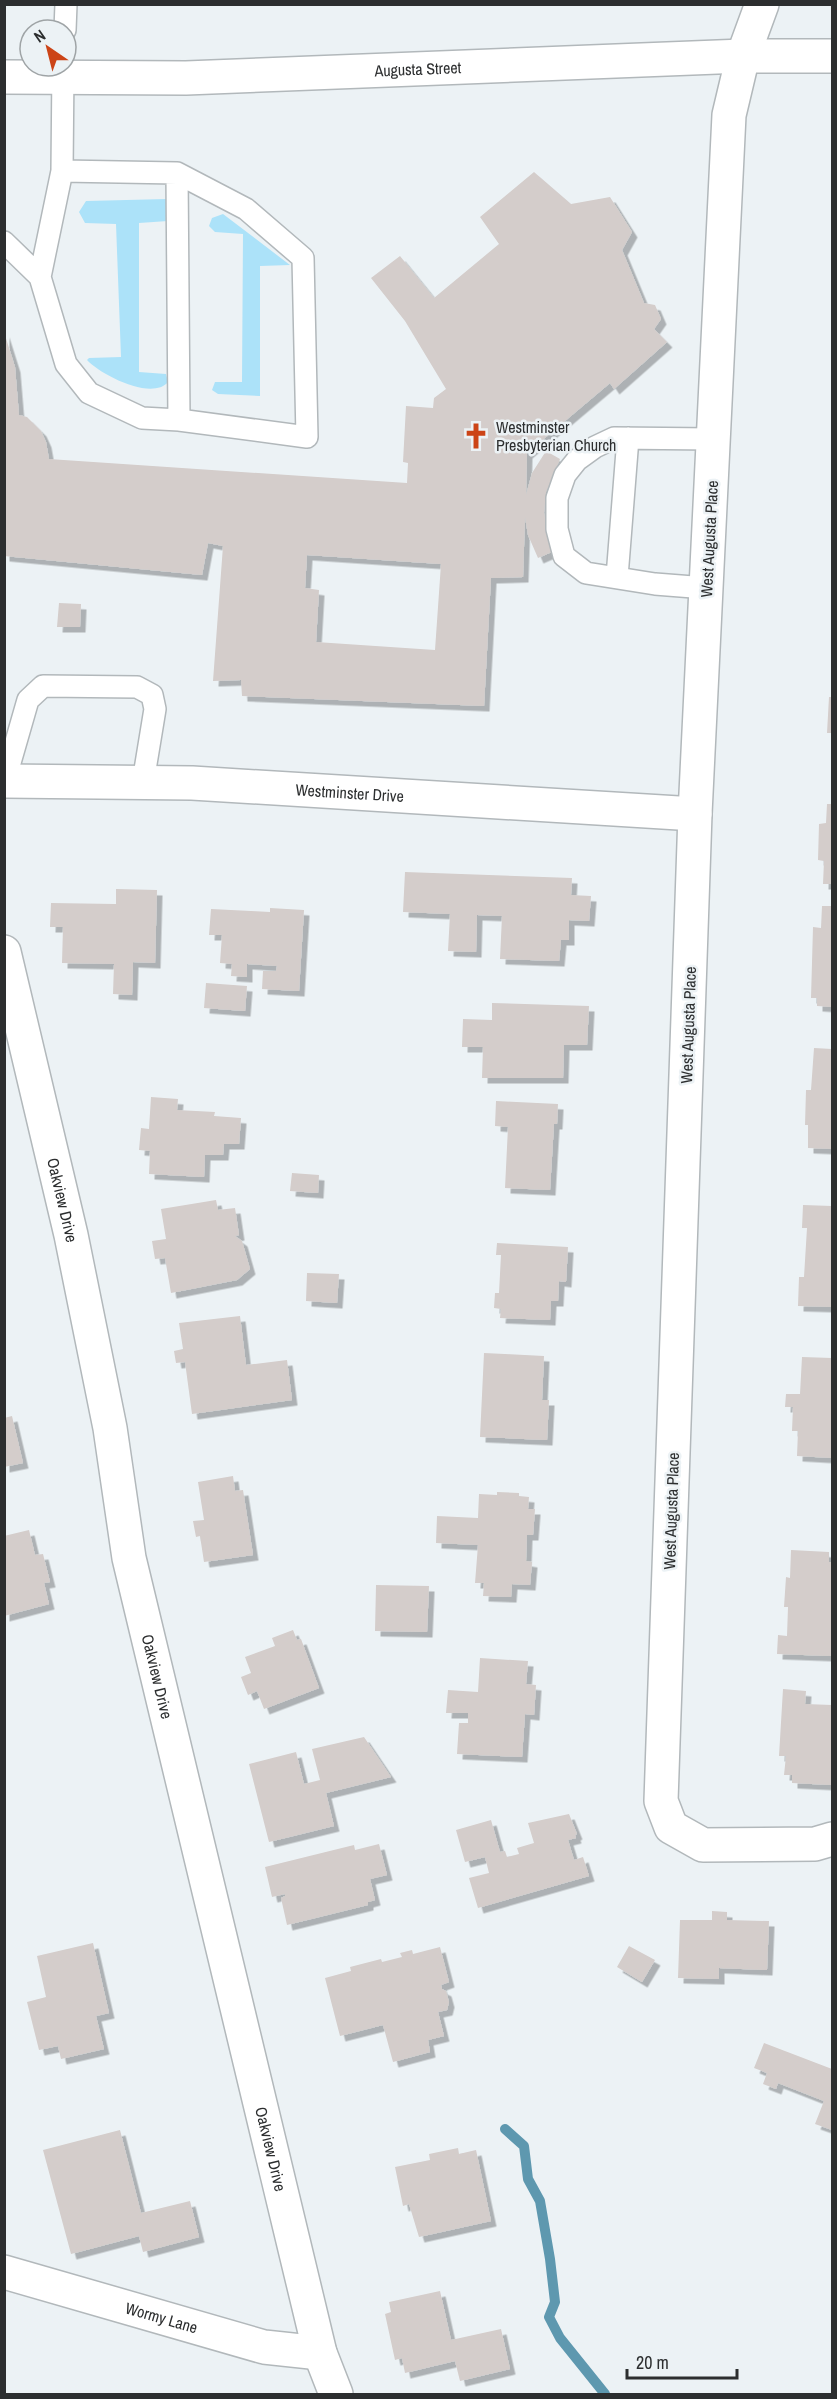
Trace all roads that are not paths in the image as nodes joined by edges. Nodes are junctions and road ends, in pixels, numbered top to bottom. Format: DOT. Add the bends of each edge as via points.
graph roads {
  1 [pos="762,4"];
  2 [pos="743,56"];
  3 [pos="832,56"];
  4 [pos="78,72"];
  5 [pos="63,78"];
  6 [pos="62,171"];
  7 [pos="177,173"];
  8 [pos="4,243"];
  9 [pos="40,277"];
  10 [pos="179,420"];
  11 [pos="628,438"];
  12 [pos="713,440"];
  13 [pos="617,578"];
  14 [pos="706,588"];
  15 [pos="5,780"];
  16 [pos="143,783"];
  17 [pos="695,814"];
  18 [pos="4,952"];
  19 [pos="832,1839"];
  20 [pos="4,2272"];
  21 [pos="320,2353"];
  22 [pos="336,2394"];
  1 -- 2 [label="street, West Augusta Place"];
  2 -- 3 [label="street, Augusta Street"];
  2 -- 4 [label="street, Augusta Street" via="186,78"];
  2 -- 12 [label="street, West Augusta Place" via="729,115"];
  5 -- 6 [label="lane"];
  6 -- 7 [label="lane"];
  6 -- 9 [label="lane"];
  7 -- 10 [label="lane"];
  7 -- 10 [label="lane" via="246,209 303,258 307,437"];
  8 -- 9 [label="lane"];
  9 -- 10 [label="lane" via="66,364 89,393 142,418"];
  11 -- 12 [label="lane"];
  11 -- 13 [label="lane"];
  11 -- 13 [label="lane" via="614,438 577,460 565,475 556,498 557,529 564,556 586,573"];
  12 -- 14 [label="street, West Augusta Place"];
  13 -- 14 [label="lane"];
  14 -- 17 [label="street, West Augusta Place"];
  15 -- 16 [label="street, Westminster Drive"];
  15 -- 16 [label="lane" via="28,700 43,686 137,687 152,695 155,709"];
  16 -- 17 [label="street, Westminster Drive"];
  17 -- 19 [label="street, West Augusta Place" via="661,1801 671,1827 703,1845 815,1844"];
  18 -- 21 [label="street, Oakview Drive" via="74,1246 110,1428 129,1558"];
  20 -- 21 [label="street, Wormy Lane" via="264,2347"];
  21 -- 22 [label="street, Oakview Drive"];
}
